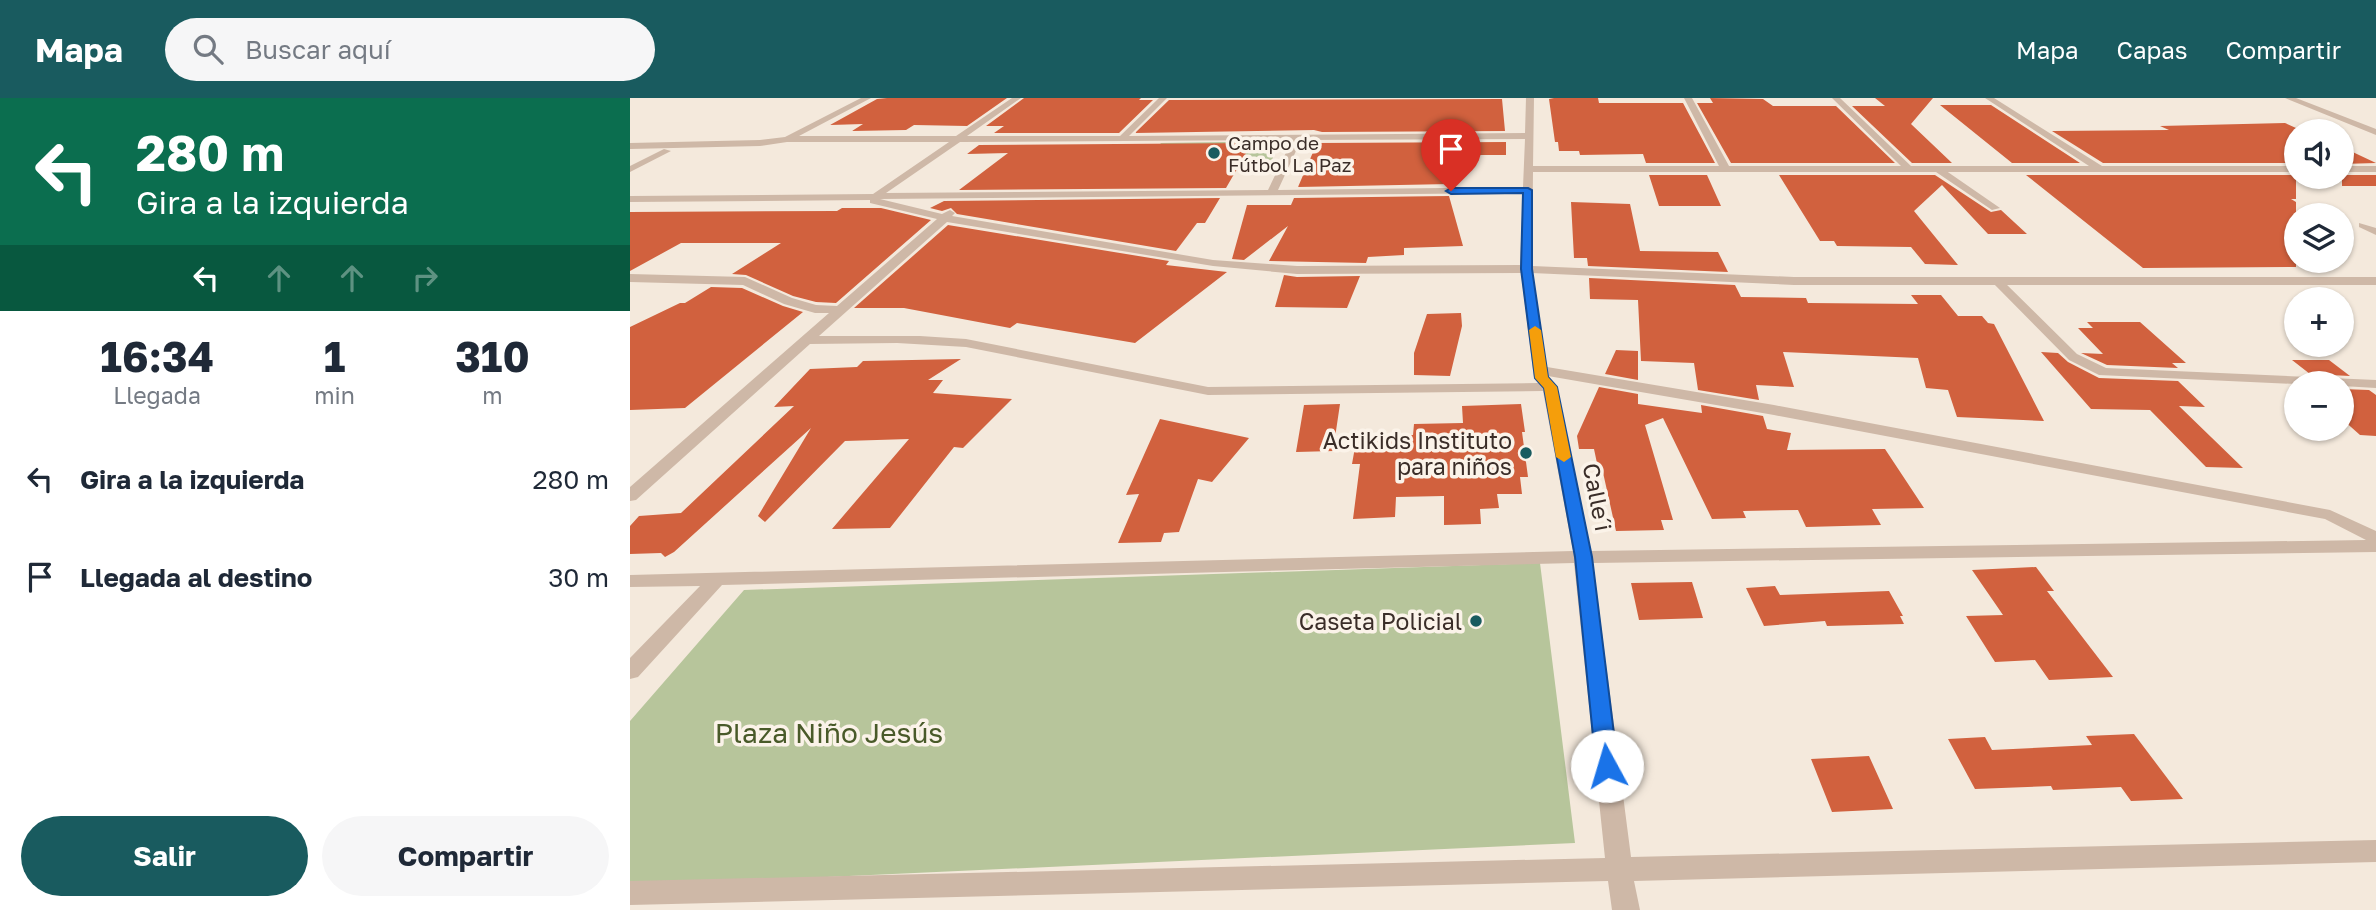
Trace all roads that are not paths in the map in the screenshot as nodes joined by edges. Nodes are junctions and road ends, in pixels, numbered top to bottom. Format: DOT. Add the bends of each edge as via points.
graph roads {
  1 [pos="867,98"];
  2 [pos="1017,98"];
  3 [pos="1163,98"];
  4 [pos="1530,98"];
  5 [pos="1688,98"];
  6 [pos="1836,98"];
  7 [pos="1989,98"];
  8 [pos="2289,98"];
  9 [pos="2376,132"];
  10 [pos="1529,136"];
  11 [pos="1298,137"];
  12 [pos="787,139"];
  13 [pos="960,139"];
  14 [pos="1122,139"];
  15 [pos="630,146"];
  16 [pos="667,151"];
  17 [pos="653,158"];
  18 [pos="630,159"];
  19 [pos="630,169"];
  20 [pos="1528,169"];
  21 [pos="1909,169"];
  22 [pos="2100,169"];
  23 [pos="2284,169"];
  24 [pos="2354,169"];
  25 [pos="2376,169"];
  26 [pos="1726,170"];
  27 [pos="1939,170"];
  28 [pos="1528,190"];
  29 [pos="1271,192"];
  30 [pos="971,195"];
  31 [pos="876,196"];
  32 [pos="630,199"];
  33 [pos="1995,208"];
  34 [pos="944,218"];
  35 [pos="2362,225"];
  36 [pos="2376,232"];
  37 [pos="1526,269"];
  38 [pos="630,278"];
  39 [pos="644,278"];
  40 [pos="1997,281"];
  41 [pos="2376,281"];
  42 [pos="630,286"];
  43 [pos="840,310"];
  44 [pos="806,340"];
  45 [pos="1545,379"];
  46 [pos="2376,384"];
  47 [pos="630,496"];
  48 [pos="2376,538"];
  49 [pos="2376,546"];
  50 [pos="1583,557"];
  51 [pos="718,578"];
  52 [pos="630,581"];
  53 [pos="630,671"];
  54 [pos="2376,852"];
  55 [pos="1619,870"];
  56 [pos="630,893"];
  57 [pos="1626,910"];
  1 -- 12 [label="street"];
  2 -- 13 [label="street"];
  3 -- 14 [label="street"];
  4 -- 10 [label="street, Calle´i"];
  5 -- 26 [label="street"];
  6 -- 21 [label="street"];
  7 -- 22 [label="street"];
  8 -- 9 [label="street"];
  10 -- 11 [label="street"];
  10 -- 20 [label="street, Calle´i"];
  11 -- 14 [label="street"];
  11 -- 29 [label="street"];
  12 -- 13 [label="street"];
  12 -- 15 [label="street"];
  13 -- 14 [label="street"];
  13 -- 31 [label="street"];
  16 -- 17 [label="lane"];
  17 -- 18 [label="lane"];
  17 -- 19 [label="lane"];
  20 -- 26 [label="street"];
  20 -- 28 [label="street, Calle´i"];
  21 -- 26 [label="street"];
  21 -- 27 [label="street"];
  22 -- 23 [label="street"];
  22 -- 27 [label="street"];
  24 -- 25 [label="street"];
  27 -- 33 [label="lane"];
  28 -- 29 [label="street"];
  28 -- 37 [label="street, Calle´i"];
  29 -- 30 [label="street"];
  30 -- 31 [label="street"];
  30 -- 34 [label="street"];
  31 -- 32 [label="street"];
  31 -- 34 [label="street" via="877,203"];
  34 -- 37 [label="street" via="1254,268"];
  34 -- 43 [label="street"];
  35 -- 36 [label="lane"];
  37 -- 40 [label="street" via="1794,281"];
  37 -- 45 [label="street, Calle´i"];
  38 -- 39 [label="street"];
  39 -- 42 [label="street"];
  39 -- 43 [label="street" via="745,281 788,301"];
  40 -- 41 [label="street"];
  40 -- 46 [label="lane" via="2073,357 2104,372"];
  43 -- 44 [label="street"];
  44 -- 45 [label="street" via="986,345 1208,391"];
  44 -- 47 [label="street"];
  45 -- 48 [label="street" via="1787,413 2330,515"];
  45 -- 50 [label="street, Calle´i"];
  49 -- 50 [label="street"];
  50 -- 51 [label="street"];
  50 -- 55 [label="street, Calle´i"];
  51 -- 52 [label="street"];
  51 -- 53 [label="street"];
  54 -- 55 [label="street"];
  55 -- 56 [label="street"];
  55 -- 57 [label="street, Calle´i"];
}
